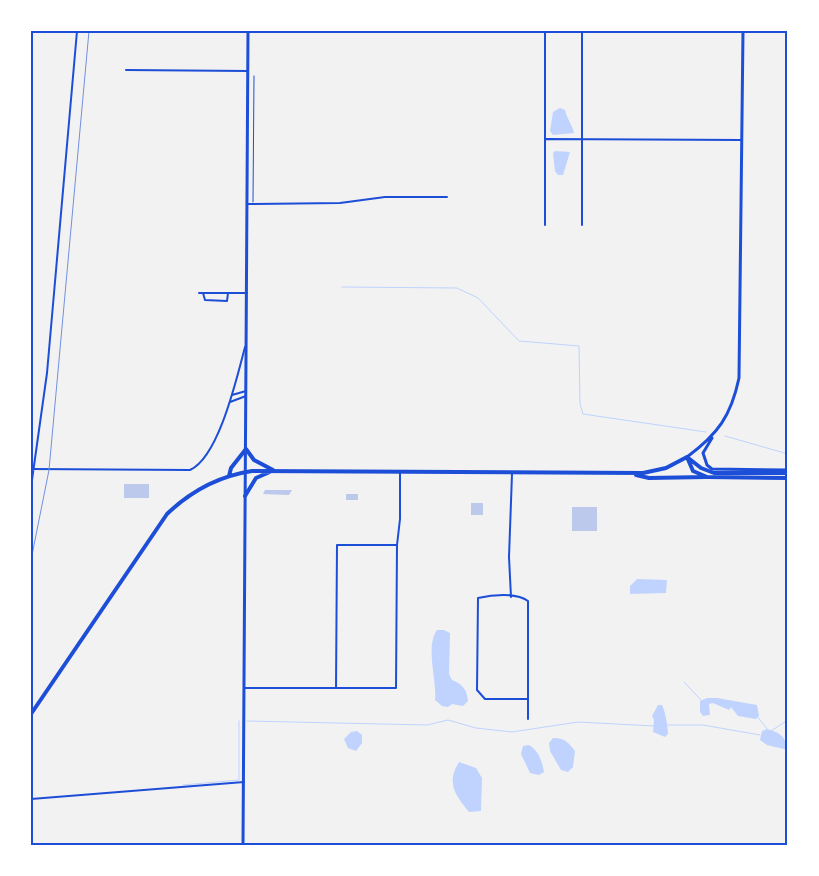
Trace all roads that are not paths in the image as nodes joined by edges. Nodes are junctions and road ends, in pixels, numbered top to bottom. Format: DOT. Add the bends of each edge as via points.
graph roads {
  1 [pos="77,31"];
  2 [pos="248,31"];
  3 [pos="545,31"];
  4 [pos="582,31"];
  5 [pos="743,31"];
  6 [pos="126,70"];
  7 [pos="248,71"];
  8 [pos="546,139"];
  9 [pos="582,140"];
  10 [pos="742,140"];
  11 [pos="447,198"];
  12 [pos="248,204"];
  13 [pos="545,225"];
  14 [pos="582,225"];
  15 [pos="199,292"];
  16 [pos="203,293"];
  17 [pos="228,293"];
  18 [pos="247,293"];
  19 [pos="246,345"];
  20 [pos="246,391"];
  21 [pos="232,395"];
  22 [pos="246,396"];
  23 [pos="230,402"];
  24 [pos="714,435"];
  25 [pos="246,449"];
  26 [pos="687,458"];
  27 [pos="33,470"];
  28 [pos="274,470"];
  29 [pos="245,472"];
  30 [pos="400,472"];
  31 [pos="512,472"];
  32 [pos="788,472"];
  33 [pos="629,473"];
  34 [pos="229,476"];
  35 [pos="707,477"];
  36 [pos="788,478"];
  37 [pos="31,487"];
  38 [pos="245,496"];
  39 [pos="397,545"];
  40 [pos="511,596"];
  41 [pos="244,688"];
  42 [pos="336,688"];
  43 [pos="528,699"];
  44 [pos="31,714"];
  45 [pos="528,719"];
  46 [pos="244,782"];
  47 [pos="31,799"];
  48 [pos="243,845"];
  1 -- 27 [label="street" via="47,373"];
  2 -- 7 [label="main road"];
  3 -- 8 [label="street"];
  4 -- 9 [label="street"];
  5 -- 10 [label="main road"];
  6 -- 7 [label="street"];
  7 -- 12 [label="main road"];
  8 -- 9 [label="street"];
  8 -- 13 [label="street"];
  9 -- 10 [label="street"];
  9 -- 14 [label="street"];
  10 -- 24 [label="main road" via="739,378 727,416"];
  11 -- 12 [label="street" via="385,197 340,203"];
  12 -- 18 [label="main road"];
  15 -- 16 [label="street"];
  16 -- 17 [label="street"];
  16 -- 17 [label="street" via="205,300 227,301"];
  17 -- 18 [label="street"];
  18 -- 19 [label="main road"];
  19 -- 20 [label="main road"];
  19 -- 21 [label="street"];
  20 -- 21 [label="street"];
  20 -- 22 [label="main road"];
  21 -- 23 [label="street"];
  22 -- 23 [label="street"];
  22 -- 25 [label="main road"];
  23 -- 27 [label="street" via="206,455 198,467 190,470"];
  24 -- 26 [label="main road"];
  24 -- 32 [label="main road" via="703,453 706,465 712,469"];
  25 -- 28 [label="highway" via="254,460"];
  25 -- 29 [label="main road"];
  25 -- 34 [label="highway" via="231,468"];
  26 -- 32 [label="highway" via="714,472"];
  26 -- 33 [label="highway" via="655,471"];
  26 -- 35 [label="highway" via="693,472"];
  27 -- 37 [label="street"];
  28 -- 29 [label="highway"];
  28 -- 30 [label="highway"];
  28 -- 38 [label="highway" via="256,478"];
  29 -- 34 [label="highway"];
  29 -- 38 [label="main road"];
  30 -- 31 [label="highway"];
  30 -- 39 [label="street"];
  31 -- 33 [label="highway"];
  31 -- 40 [label="street"];
  33 -- 35 [label="highway" via="649,478"];
  34 -- 44 [label="highway" via="192,492 167,514"];
  35 -- 36 [label="highway"];
  38 -- 41 [label="main road"];
  39 -- 42 [label="street" via="337,545"];
  39 -- 42 [label="street" via="396,688"];
  40 -- 43 [label="street" via="528,601"];
  40 -- 43 [label="street" via="478,598 477,690 485,699"];
  41 -- 42 [label="street"];
  41 -- 46 [label="main road"];
  43 -- 45 [label="street"];
  46 -- 47 [label="street"];
  46 -- 48 [label="main road"];
}
